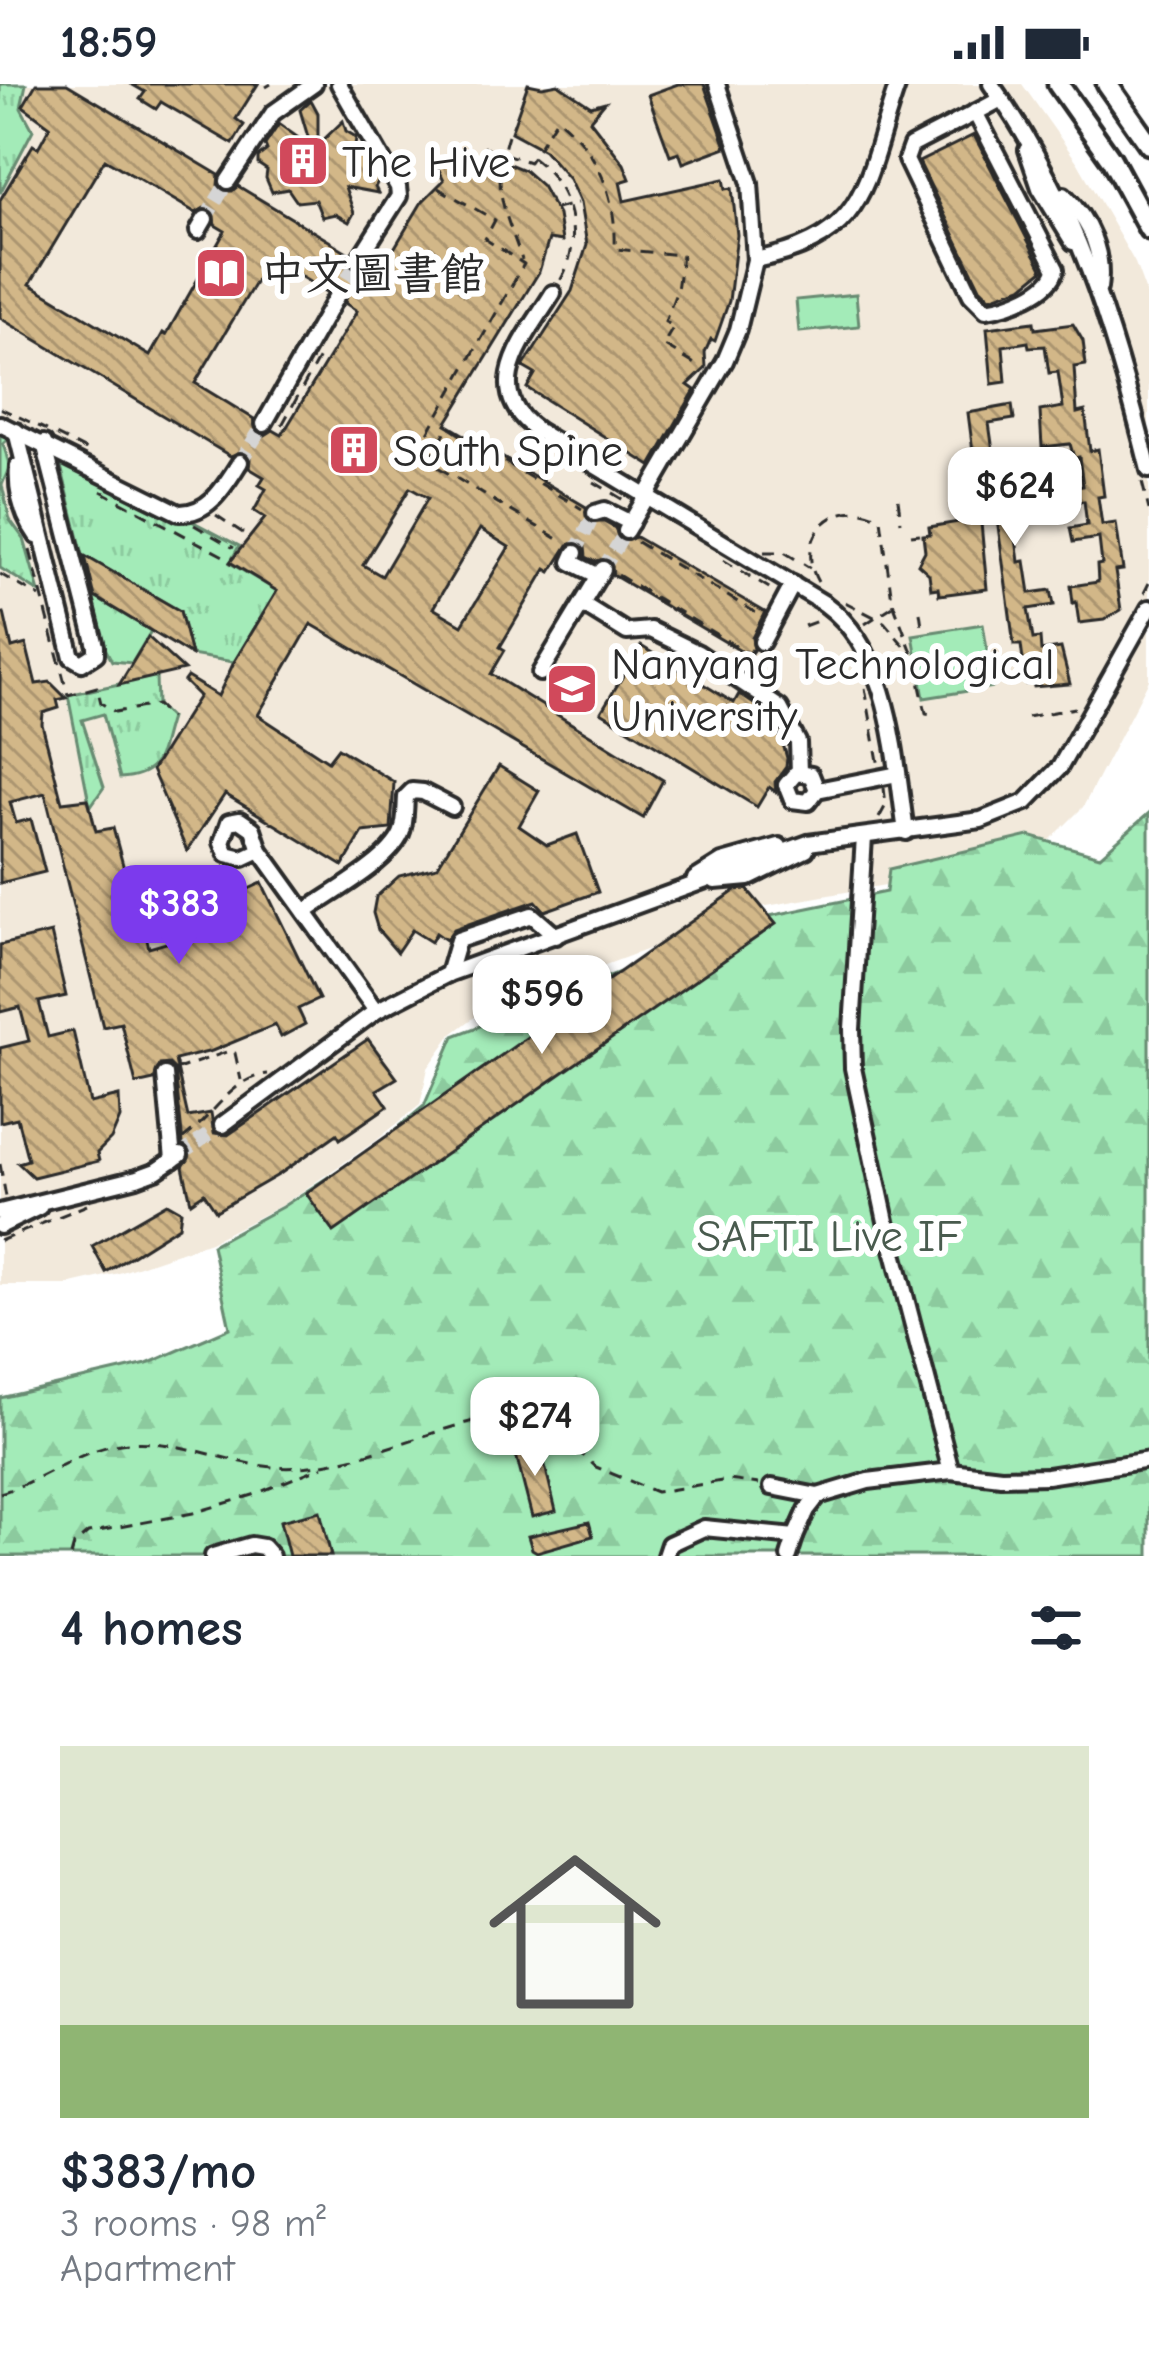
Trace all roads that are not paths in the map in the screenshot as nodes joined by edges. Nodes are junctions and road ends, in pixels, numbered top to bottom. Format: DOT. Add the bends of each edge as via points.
graph roads {
  1 [pos="314,84"];
  2 [pos="339,84"];
  3 [pos="717,84"];
  4 [pos="898,84"];
  5 [pos="991,84"];
  6 [pos="1058,84"];
  7 [pos="1107,84"];
  8 [pos="1001,99"];
  9 [pos="975,112"];
  10 [pos="1021,128"];
  11 [pos="1149,144"];
  12 [pos="229,181"];
  13 [pos="1054,185"];
  14 [pos="1149,229"];
  15 [pos="1085,256"];
  16 [pos="359,259"];
  17 [pos="755,260"];
  18 [pos="553,293"];
  19 [pos="1098,293"];
  20 [pos="336,297"];
  21 [pos="268,422"];
  22 [pos="0,424"];
  23 [pos="16,431"];
  24 [pos="44,443"];
  25 [pos="240,462"];
  26 [pos="1149,470"];
  27 [pos="594,514"];
  28 [pos="633,518"];
  29 [pos="70,543"];
  30 [pos="44,551"];
  31 [pos="576,552"];
  32 [pos="790,591"];
  33 [pos="1146,602"];
  34 [pos="582,604"];
  35 [pos="760,639"];
  36 [pos="540,673"];
  37 [pos="799,772"];
  38 [pos="898,774"];
  39 [pos="817,790"];
  40 [pos="452,807"];
  41 [pos="906,832"];
  42 [pos="864,837"];
  43 [pos="832,838"];
  44 [pos="808,842"];
  45 [pos="260,850"];
  46 [pos="706,880"];
  47 [pos="681,890"];
  48 [pos="305,912"];
  49 [pos="556,936"];
  50 [pos="448,974"];
  51 [pos="376,1011"];
  52 [pos="169,1074"];
  53 [pos="219,1127"];
  54 [pos="48,1201"];
  55 [pos="3,1204"];
  56 [pos="0,1226"];
  57 [pos="1149,1460"];
  58 [pos="951,1471"];
  59 [pos="772,1487"];
  60 [pos="818,1496"];
  61 [pos="796,1537"];
  62 [pos="213,1556"];
  63 [pos="271,1556"];
  64 [pos="664,1556"];
  65 [pos="789,1556"];
  1 -- 12 [label="street" via="273,112"];
  2 -- 16 [label="street" via="398,187"];
  3 -- 17 [label="street" via="750,183"];
  4 -- 17 [label="street" via="849,216 813,242"];
  5 -- 8 [label="street"];
  6 -- 14 [label="highway"];
  7 -- 11 [label="highway"];
  8 -- 9 [label="street"];
  8 -- 10 [label="street"];
  9 -- 9 [label="street" via="1056,269 1049,284 986,310 971,295 906,160 911,146"];
  10 -- 13 [label="street"];
  10 -- 15 [label="street" via="1040,188"];
  13 -- 15 [label="street"];
  13 -- 19 [label="street" via="1089,227"];
  15 -- 19 [label="street"];
  17 -- 28 [label="street" via="724,361"];
  18 -- 28 [label="street" via="515,356 509,397"];
  19 -- 26 [label="street"];
  20 -- 21 [label="street"];
  22 -- 23 [label="street"];
  23 -- 24 [label="street"];
  23 -- 30 [label="street"];
  24 -- 25 [label="street" via="184,513 208,504"];
  24 -- 29 [label="street"];
  27 -- 28 [label="street"];
  28 -- 32 [label="street"];
  29 -- 30 [label="street"];
  29 -- 30 [label="street" via="97,646 82,663 72,657"];
  31 -- 34 [label="street" via="571,562 602,571"];
  32 -- 35 [label="street"];
  32 -- 38 [label="street" via="841,615 867,651"];
  33 -- 41 [label="street" via="1060,767 1026,802 981,820"];
  34 -- 36 [label="street"];
  34 -- 37 [label="street" via="627,632 651,630 698,653 781,708 798,742"];
  37 -- 39 [label="street" via="811,775"];
  37 -- 39 [label="street" via="786,785 792,800 808,802"];
  38 -- 39 [label="street"];
  38 -- 41 [label="street"];
  40 -- 48 [label="street" via="412,791 396,842"];
  41 -- 42 [label="street"];
  42 -- 43 [label="street"];
  42 -- 58 [label="street" via="853,1068"];
  43 -- 44 [label="street"];
  43 -- 46 [label="street" via="749,878"];
  44 -- 46 [label="street"];
  44 -- 47 [label="street" via="744,854"];
  45 -- 48 [label="street"];
  46 -- 47 [label="street"];
  47 -- 49 [label="street"];
  48 -- 51 [label="street"];
  49 -- 50 [label="street"];
  49 -- 50 [label="street" via="532,915 458,940"];
  50 -- 51 [label="street"];
  51 -- 53 [label="street"];
  52 -- 54 [label="street" via="175,1154 136,1178"];
  54 -- 55 [label="street"];
  54 -- 56 [label="street"];
  57 -- 58 [label="street" via="1047,1475"];
  58 -- 60 [label="street" via="868,1480"];
  59 -- 60 [label="street"];
  60 -- 61 [label="street"];
  61 -- 64 [label="street" via="704,1528 669,1544"];
  61 -- 65 [label="street"];
  62 -- 63 [label="street" via="251,1545"];
}
